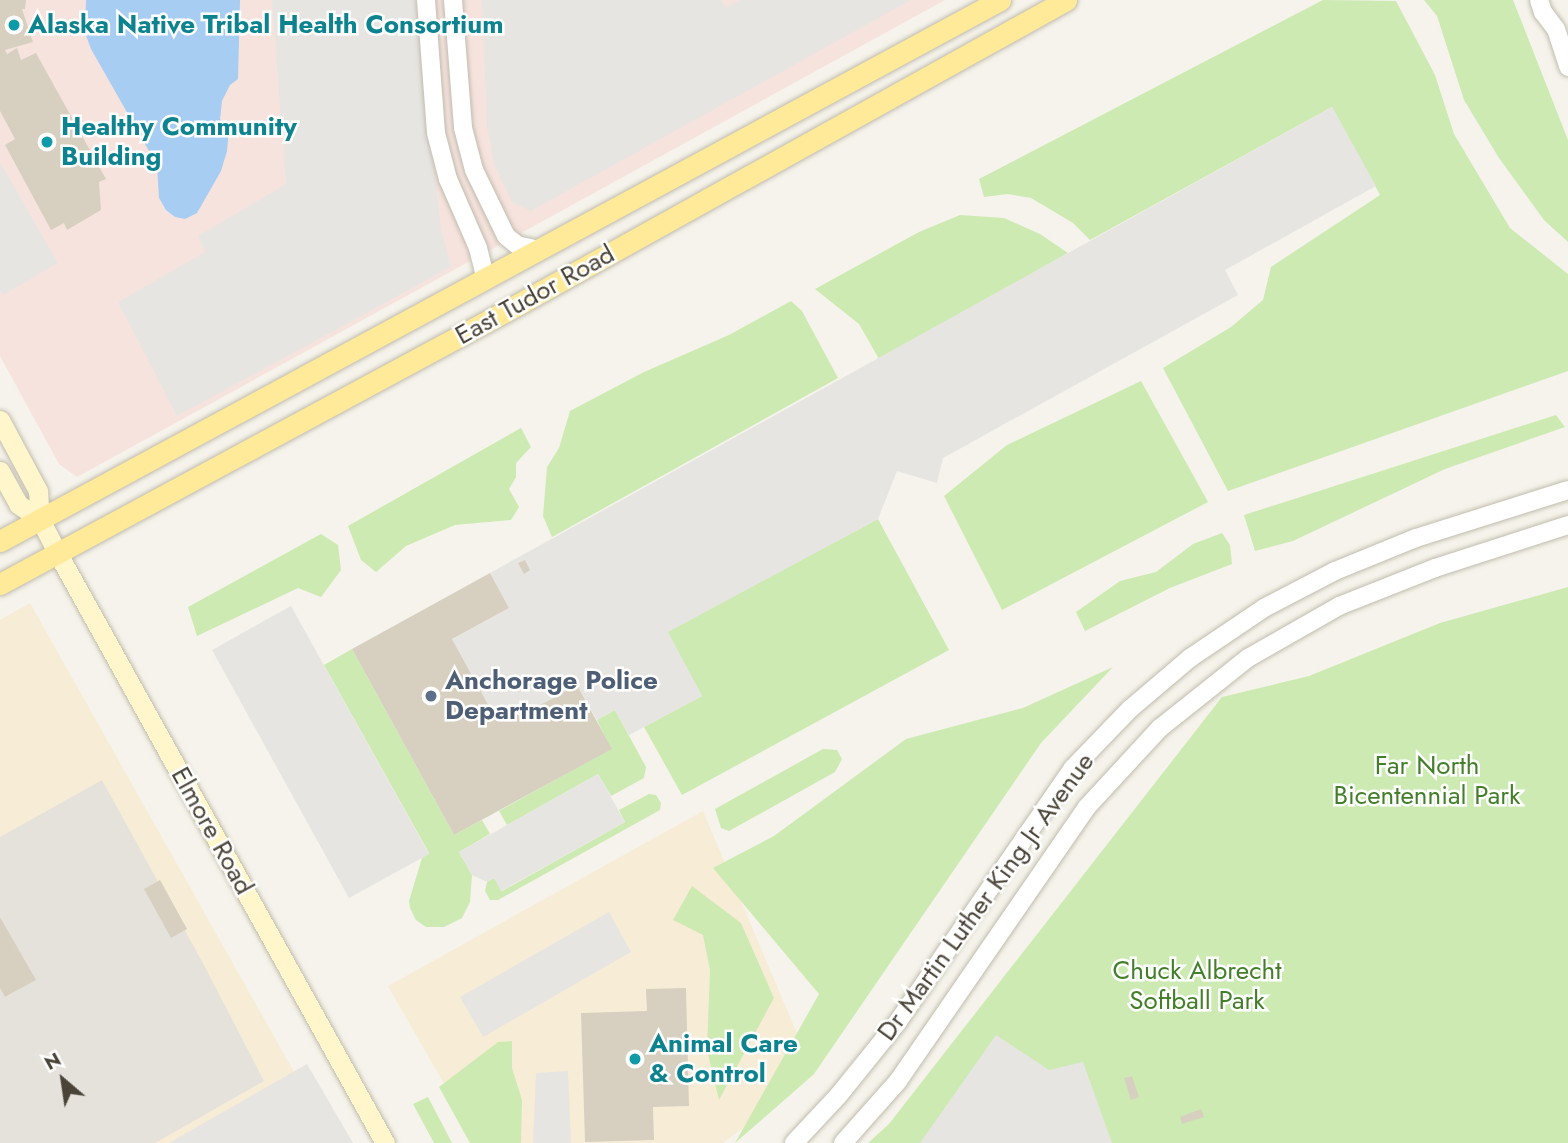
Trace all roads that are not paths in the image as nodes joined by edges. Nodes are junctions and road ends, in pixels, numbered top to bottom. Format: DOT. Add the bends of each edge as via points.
graph roads {
  1 [pos="426,0"];
  2 [pos="453,0"];
  3 [pos="1000,0"];
  4 [pos="1066,0"];
  5 [pos="1539,0"];
  6 [pos="1552,0"];
  7 [pos="1556,29"];
  8 [pos="1568,67"];
  9 [pos="535,250"];
  10 [pos="485,276"];
  11 [pos="0,420"];
  12 [pos="0,471"];
  13 [pos="1568,490"];
  14 [pos="40,519"];
  15 [pos="1568,526"];
  16 [pos="0,541"];
  17 [pos="57,552"];
  18 [pos="0,583"];
  19 [pos="385,1143"];
  20 [pos="794,1143"];
  21 [pos="843,1143"];
  1 -- 10 [label="street" via="436,133 448,179"];
  2 -- 9 [label="street" via="463,128 474,170 506,236"];
  3 -- 9 [label="main road, East Tudor Road"];
  4 -- 17 [label="main road, East Tudor Road" via="505,312"];
  5 -- 7 [label="street"];
  6 -- 7 [label="street"];
  7 -- 8 [label="street"];
  9 -- 10 [label="main road, East Tudor Road"];
  10 -- 14 [label="main road, East Tudor Road"];
  11 -- 14 [label="main road, Elmore Road" via="38,491"];
  12 -- 14 [label="main road, Elmore Road" via="18,504"];
  13 -- 20 [label="street, Dr Martin Luther King Jr Avenue" via="1416,538 1335,571 1264,608 1190,657 1130,709 1073,768 897,1023"];
  14 -- 16 [label="main road, East Tudor Road"];
  14 -- 17 [label="main road, Elmore Road"];
  15 -- 21 [label="street, Dr Martin Luther King Jr Avenue" via="1435,568 1339,606 1248,658 1160,728 1087,807 898,1081"];
  17 -- 18 [label="main road, East Tudor Road"];
  17 -- 19 [label="main road, Elmore Road"];
}
